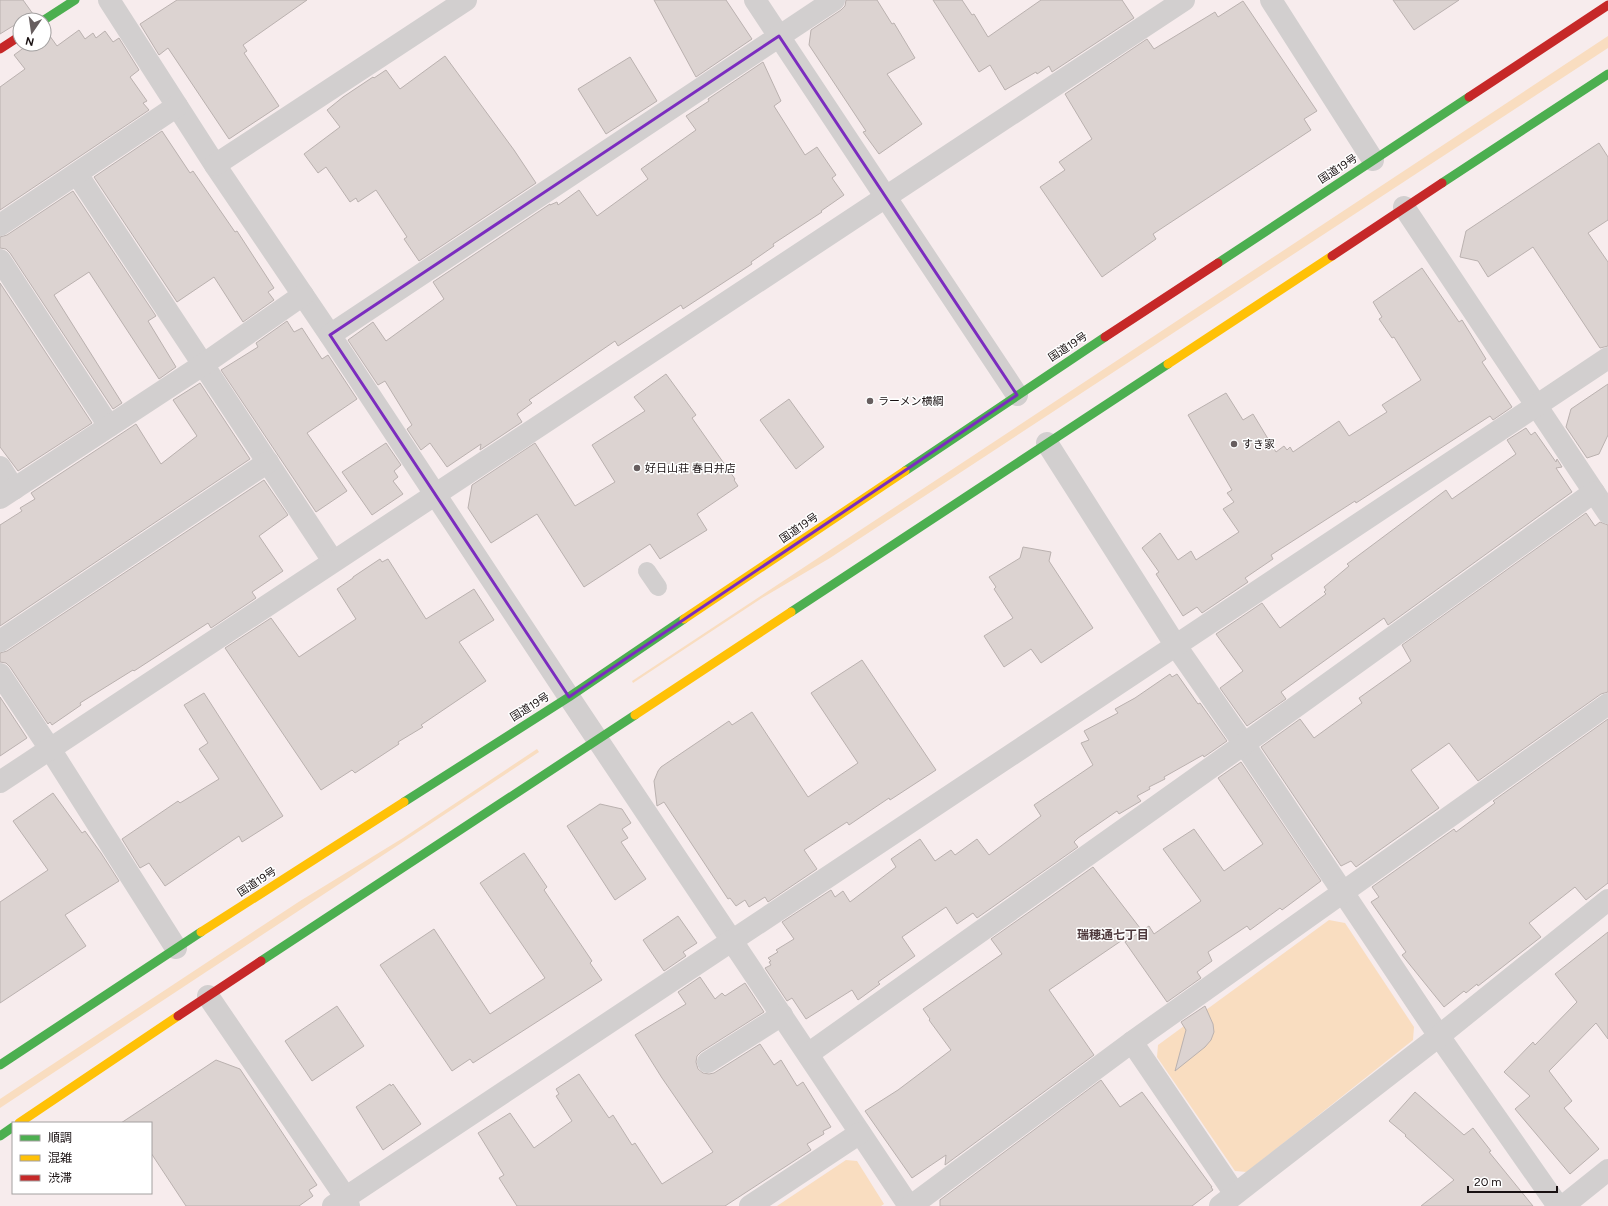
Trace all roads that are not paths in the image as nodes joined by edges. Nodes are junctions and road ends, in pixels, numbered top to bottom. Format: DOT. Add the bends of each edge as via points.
graph roads {
  1 [pos="75,0"];
  2 [pos="109,0"];
  3 [pos="466,0"];
  4 [pos="755,0"];
  5 [pos="834,0"];
  6 [pos="1184,0"];
  7 [pos="1271,0"];
  8 [pos="1608,5"];
  9 [pos="52,15"];
  10 [pos="779,36"];
  11 [pos="12,41"];
  12 [pos="0,49"];
  13 [pos="1608,74"];
  14 [pos="177,106"];
  15 [pos="1373,160"];
  16 [pos="215,165"];
  17 [pos="77,174"];
  18 [pos="886,197"];
  19 [pos="1404,207"];
  20 [pos="0,225"];
  21 [pos="0,260"];
  22 [pos="303,295"];
  23 [pos="330,334"];
  24 [pos="1608,358"];
  25 [pos="204,364"];
  26 [pos="1018,395"];
  27 [pos="1536,405"];
  28 [pos="108,426"];
  29 [pos="1047,443"];
  30 [pos="268,462"];
  31 [pos="0,467"];
  32 [pos="1594,492"];
  33 [pos="7,494"];
  34 [pos="435,494"];
  35 [pos="1608,513"];
  36 [pos="334,561"];
  37 [pos="647,571"];
  38 [pos="658,587"];
  39 [pos="0,641"];
  40 [pos="1176,646"];
  41 [pos="0,674"];
  42 [pos="569,697"];
  43 [pos="1608,704"];
  44 [pos="598,739"];
  45 [pos="1244,744"];
  46 [pos="50,749"];
  47 [pos="0,782"];
  48 [pos="1342,894"];
  49 [pos="1608,900"];
  50 [pos="732,942"];
  51 [pos="176,948"];
  52 [pos="208,996"];
  53 [pos="782,1015"];
  54 [pos="1439,1036"];
  55 [pos="1132,1042"];
  56 [pos="808,1054"];
  57 [pos="708,1062"];
  58 [pos="0,1065"];
  59 [pos="20,1122"];
  60 [pos="12,1128"];
  61 [pos="860,1133"];
  62 [pos="0,1136"];
  63 [pos="1608,1170"];
  64 [pos="1228,1200"];
  65 [pos="343,1203"];
  66 [pos="750,1206"];
  67 [pos="910,1206"];
  68 [pos="1558,1206"];
  69 [pos="1563,1206"];
  1 -- 9 [label="main road"];
  2 -- 14 [label="street"];
  3 -- 16 [label="street"];
  4 -- 10 [label="street"];
  5 -- 10 [label="street"];
  6 -- 18 [label="street"];
  7 -- 15 [label="street"];
  8 -- 15 [label="main road, 国道19号"];
  10 -- 18 [label="street"];
  10 -- 23 [label="street"];
  11 -- 12 [label="main road"];
  13 -- 19 [label="main road"];
  14 -- 16 [label="street"];
  14 -- 17 [label="street"];
  15 -- 26 [label="main road, 国道19号"];
  16 -- 22 [label="street"];
  17 -- 20 [label="street"];
  17 -- 25 [label="street"];
  18 -- 26 [label="street"];
  18 -- 34 [label="street"];
  19 -- 27 [label="street"];
  19 -- 29 [label="main road"];
  21 -- 28 [label="street"];
  22 -- 23 [label="street"];
  22 -- 25 [label="street"];
  23 -- 34 [label="street"];
  24 -- 27 [label="street"];
  25 -- 28 [label="street"];
  25 -- 30 [label="street"];
  26 -- 42 [label="main road, 国道19号"];
  27 -- 32 [label="street"];
  27 -- 40 [label="street"];
  28 -- 33 [label="street"];
  29 -- 40 [label="street"];
  29 -- 44 [label="main road"];
  30 -- 36 [label="street"];
  30 -- 39 [label="street"];
  31 -- 33 [label="street"];
  32 -- 35 [label="street"];
  32 -- 45 [label="street"];
  34 -- 36 [label="street"];
  34 -- 42 [label="street"];
  36 -- 46 [label="street"];
  37 -- 38 [label="lane"];
  40 -- 45 [label="street"];
  40 -- 50 [label="street"];
  41 -- 46 [label="street"];
  42 -- 44 [label="street"];
  42 -- 51 [label="main road, 国道19号"];
  43 -- 48 [label="street"];
  44 -- 50 [label="street"];
  44 -- 52 [label="main road"];
  45 -- 48 [label="street"];
  45 -- 56 [label="street"];
  46 -- 47 [label="street"];
  46 -- 51 [label="street"];
  48 -- 54 [label="street"];
  48 -- 55 [label="street"];
  49 -- 54 [label="street"];
  50 -- 53 [label="street"];
  50 -- 65 [label="street"];
  51 -- 58 [label="main road, 国道19号"];
  52 -- 59 [label="main road"];
  52 -- 65 [label="street"];
  53 -- 56 [label="street"];
  53 -- 57 [label="street"];
  54 -- 64 [label="street"];
  54 -- 68 [label="street"];
  55 -- 64 [label="street"];
  55 -- 67 [label="street"];
  56 -- 61 [label="street"];
  60 -- 62 [label="main road"];
  61 -- 66 [label="street"];
  61 -- 67 [label="street"];
  63 -- 69 [label="street"];
}
